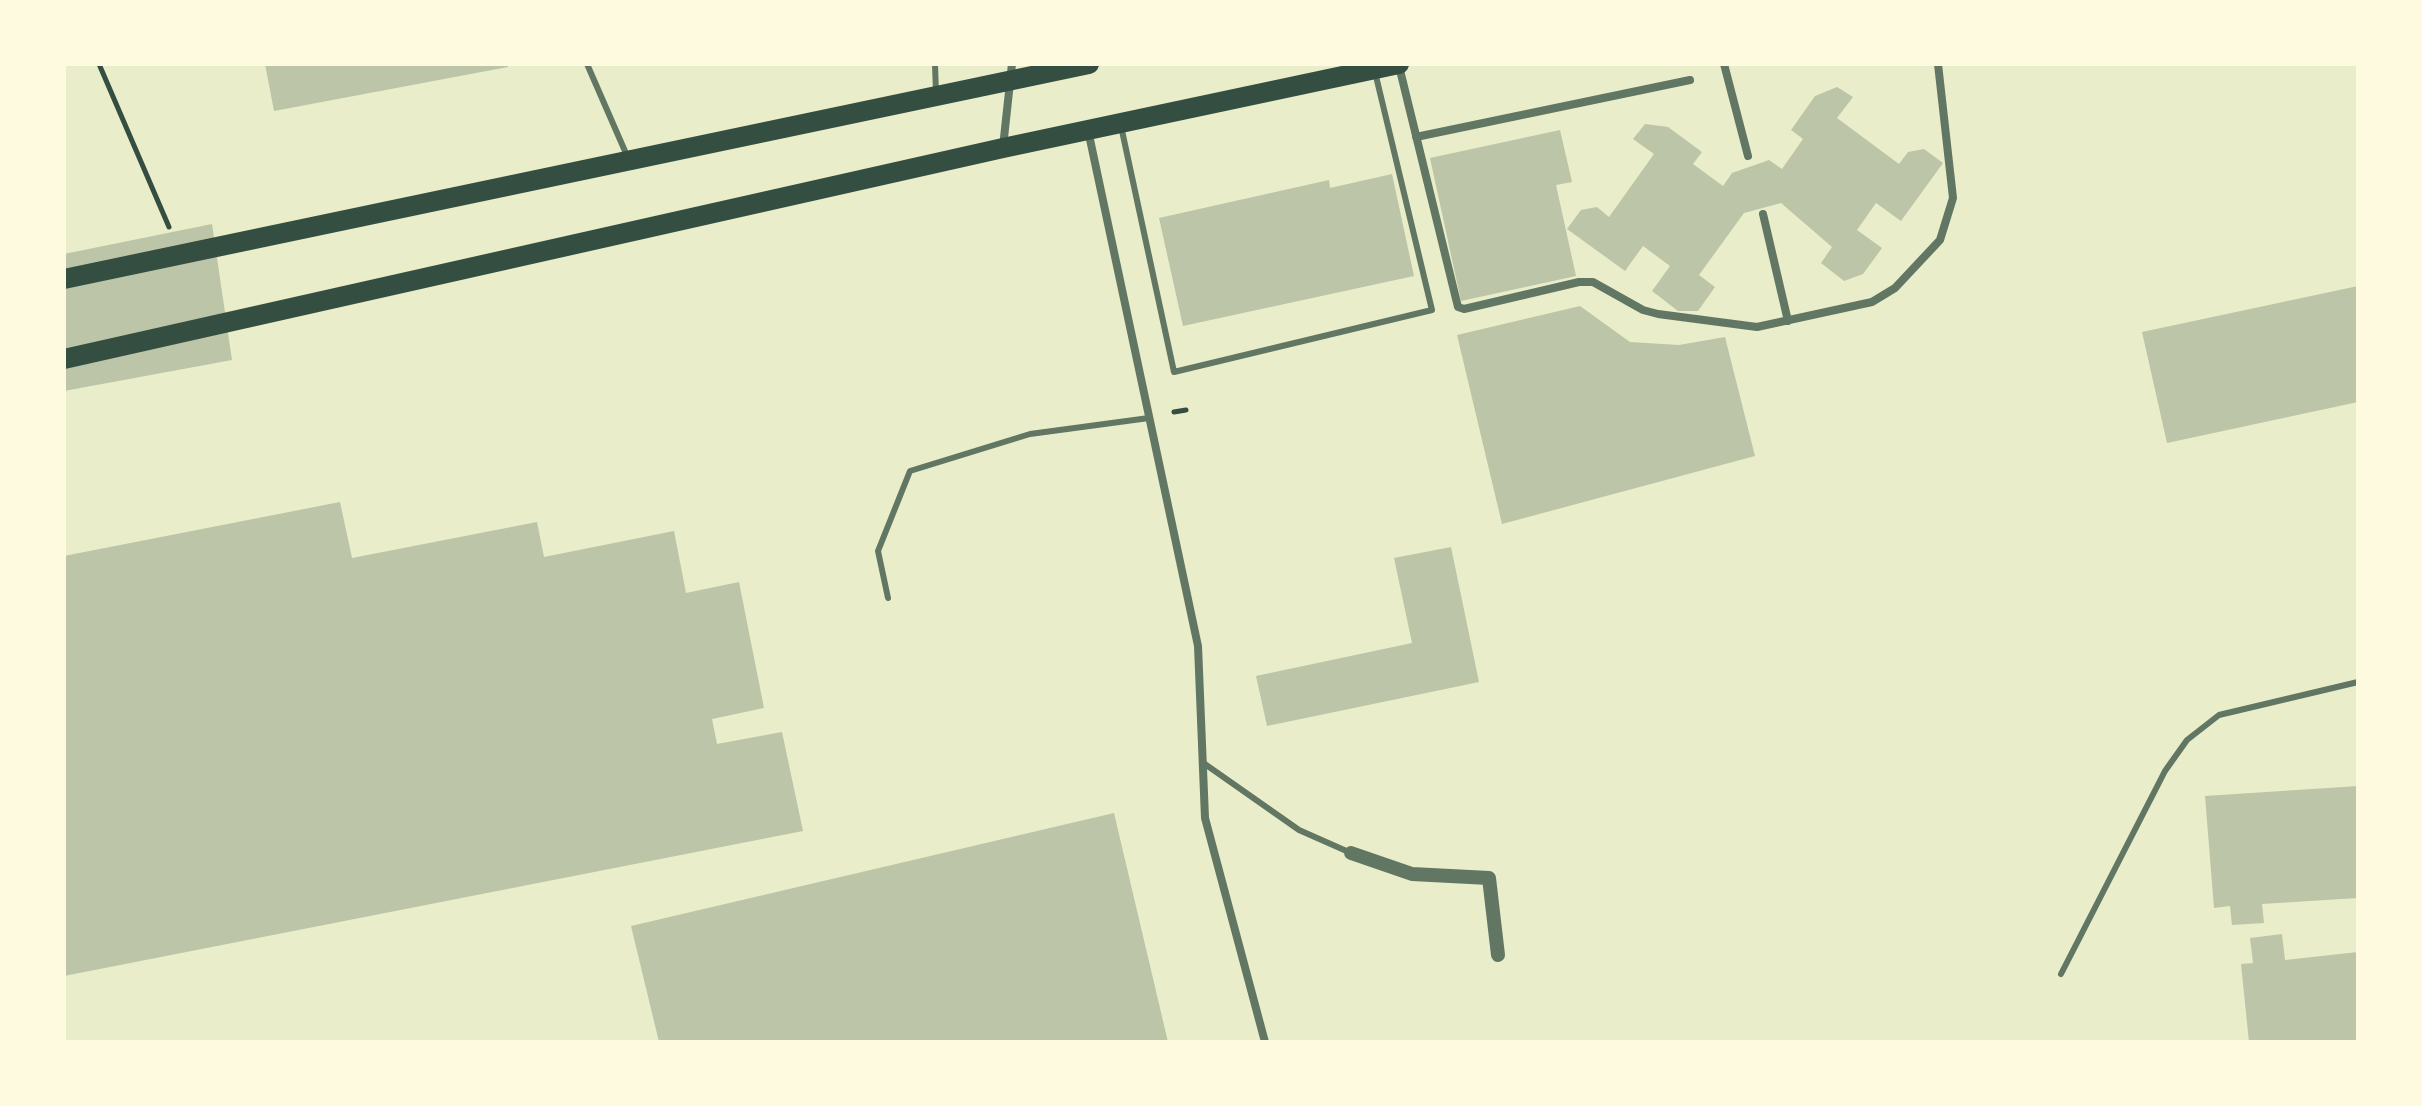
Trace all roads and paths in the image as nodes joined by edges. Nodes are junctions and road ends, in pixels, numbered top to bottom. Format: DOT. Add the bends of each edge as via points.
graph roads {
  1 [pos="99,64"];
  2 [pos="587,64"];
  3 [pos="935,64"];
  4 [pos="1089,64"];
  5 [pos="1399,64"];
  6 [pos="1724,64"];
  7 [pos="1938,64"];
  8 [pos="1375,69"];
  9 [pos="1012,72"];
  10 [pos="1690,80"];
  11 [pos="937,97"];
  12 [pos="1120,122"];
  13 [pos="1088,129"];
  14 [pos="1416,137"];
  15 [pos="1003,148"];
  16 [pos="1748,156"];
  17 [pos="629,162"];
  18 [pos="1763,214"];
  19 [pos="180,254"];
  20 [pos="64,279"];
  21 [pos="1788,321"];
  22 [pos="64,359"];
  23 [pos="1149,418"];
  24 [pos="888,598"];
  25 [pos="2358,682"];
  26 [pos="1202,762"];
  27 [pos="1351,853"];
  28 [pos="1498,955"];
  29 [pos="2061,974"];
  30 [pos="1265,1042"];
  1 -- 19 [label="path"];
  2 -- 17 [label="lane"];
  3 -- 11 [label="lane"];
  4 -- 9 [label="main road"];
  5 -- 8 [label="main road"];
  5 -- 14 [label="street"];
  6 -- 16 [label="street"];
  7 -- 21 [label="street" via="1953,198 1940,240 1895,288 1872,302"];
  8 -- 12 [label="main road"];
  8 -- 12 [label="lane" via="1432,310 1174,372"];
  9 -- 11 [label="main road"];
  9 -- 15 [label="street"];
  10 -- 14 [label="street"];
  11 -- 17 [label="main road"];
  12 -- 13 [label="main road"];
  13 -- 15 [label="main road"];
  13 -- 23 [label="street"];
  14 -- 21 [label="street" via="1458,307 1593,282 1658,314 1757,327"];
  15 -- 22 [label="main road"];
  17 -- 19 [label="main road"];
  18 -- 21 [label="street"];
  19 -- 20 [label="main road"];
  23 -- 24 [label="lane" via="1030,434 910,471 878,551"];
  23 -- 26 [label="street" via="1198,646"];
  25 -- 29 [label="lane" via="2219,715 2187,740 2165,771"];
  26 -- 27 [label="lane" via="1299,830"];
  26 -- 30 [label="street" via="1205,818"];
  27 -- 28 [label="street" via="1412,874 1489,878"];
}
